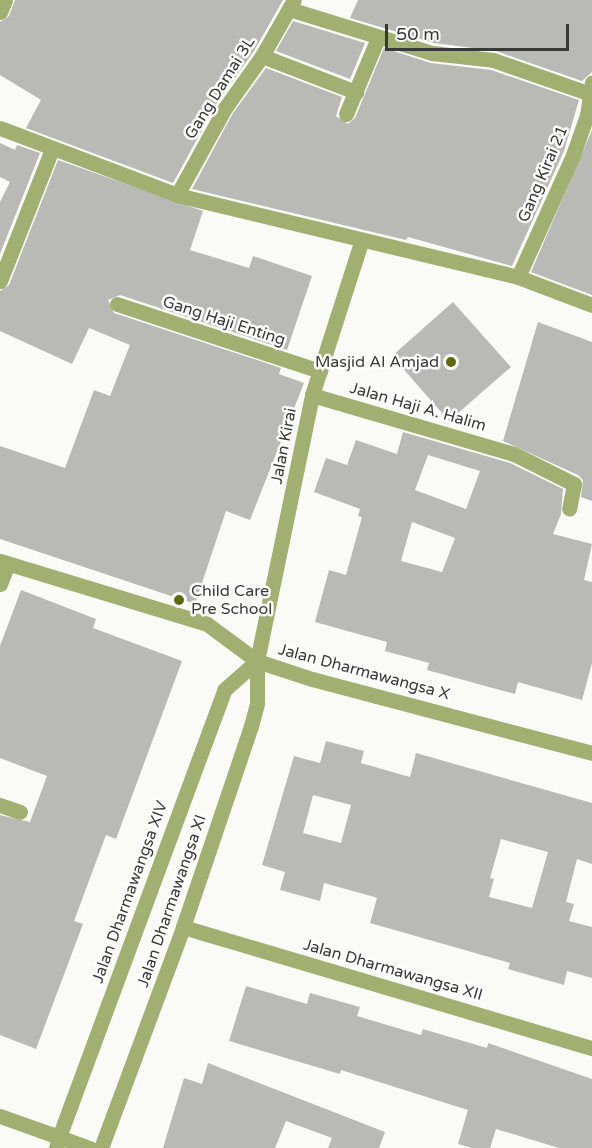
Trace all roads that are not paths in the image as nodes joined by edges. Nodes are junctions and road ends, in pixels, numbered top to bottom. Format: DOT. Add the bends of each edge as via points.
graph roads {
  1 [pos="5,0"];
  2 [pos="291,5"];
  3 [pos="0,12"];
  4 [pos="378,38"];
  5 [pos="262,56"];
  6 [pos="590,87"];
  7 [pos="356,92"];
  8 [pos="346,114"];
  9 [pos="0,128"];
  10 [pos="52,149"];
  11 [pos="177,195"];
  12 [pos="361,242"];
  13 [pos="518,277"];
  14 [pos="0,281"];
  15 [pos="117,304"];
  16 [pos="592,305"];
  17 [pos="320,371"];
  18 [pos="312,395"];
  19 [pos="569,510"];
  20 [pos="4,562"];
  21 [pos="0,584"];
  22 [pos="257,661"];
  23 [pos="592,753"];
  24 [pos="0,805"];
  25 [pos="20,812"];
  26 [pos="183,927"];
  27 [pos="592,1047"];
  28 [pos="0,1116"];
  29 [pos="57,1143"];
  30 [pos="90,1148"];
  31 [pos="101,1148"];
  1 -- 3 [label="street"];
  2 -- 4 [label="street"];
  2 -- 5 [label="street, Gang Damai 3L"];
  4 -- 6 [label="street" via="432,53 493,60"];
  4 -- 7 [label="street"];
  5 -- 7 [label="street"];
  5 -- 11 [label="street, Gang Damai 3L" via="225,108"];
  6 -- 13 [label="street, Gang Kirai 21" via="587,115 573,155"];
  7 -- 8 [label="street"];
  9 -- 10 [label="street"];
  10 -- 11 [label="street"];
  10 -- 14 [label="street"];
  11 -- 12 [label="street"];
  12 -- 13 [label="street"];
  12 -- 17 [label="street, Jalan Kirai"];
  13 -- 16 [label="street"];
  15 -- 17 [label="street, Gang Haji Enting"];
  17 -- 18 [label="street, Jalan Kirai"];
  18 -- 19 [label="street, Jalan Haji A. Halim" via="514,454 574,484"];
  18 -- 22 [label="street, Jalan Kirai"];
  20 -- 21 [label="street"];
  20 -- 22 [label="street, Jalan Dharmawangsa X" via="207,624"];
  22 -- 23 [label="street, Jalan Dharmawangsa X"];
  22 -- 26 [label="street, Jalan Dharmawangsa XI" via="257,702 251,726"];
  22 -- 29 [label="street, Jalan Dharmawangsa XIV" via="224,690"];
  24 -- 25 [label="street"];
  26 -- 27 [label="street, Jalan Dharmawangsa XII"];
  26 -- 31 [label="street, Jalan Dharmawangsa XI"];
  28 -- 29 [label="street"];
  29 -- 30 [label="street"];
}
